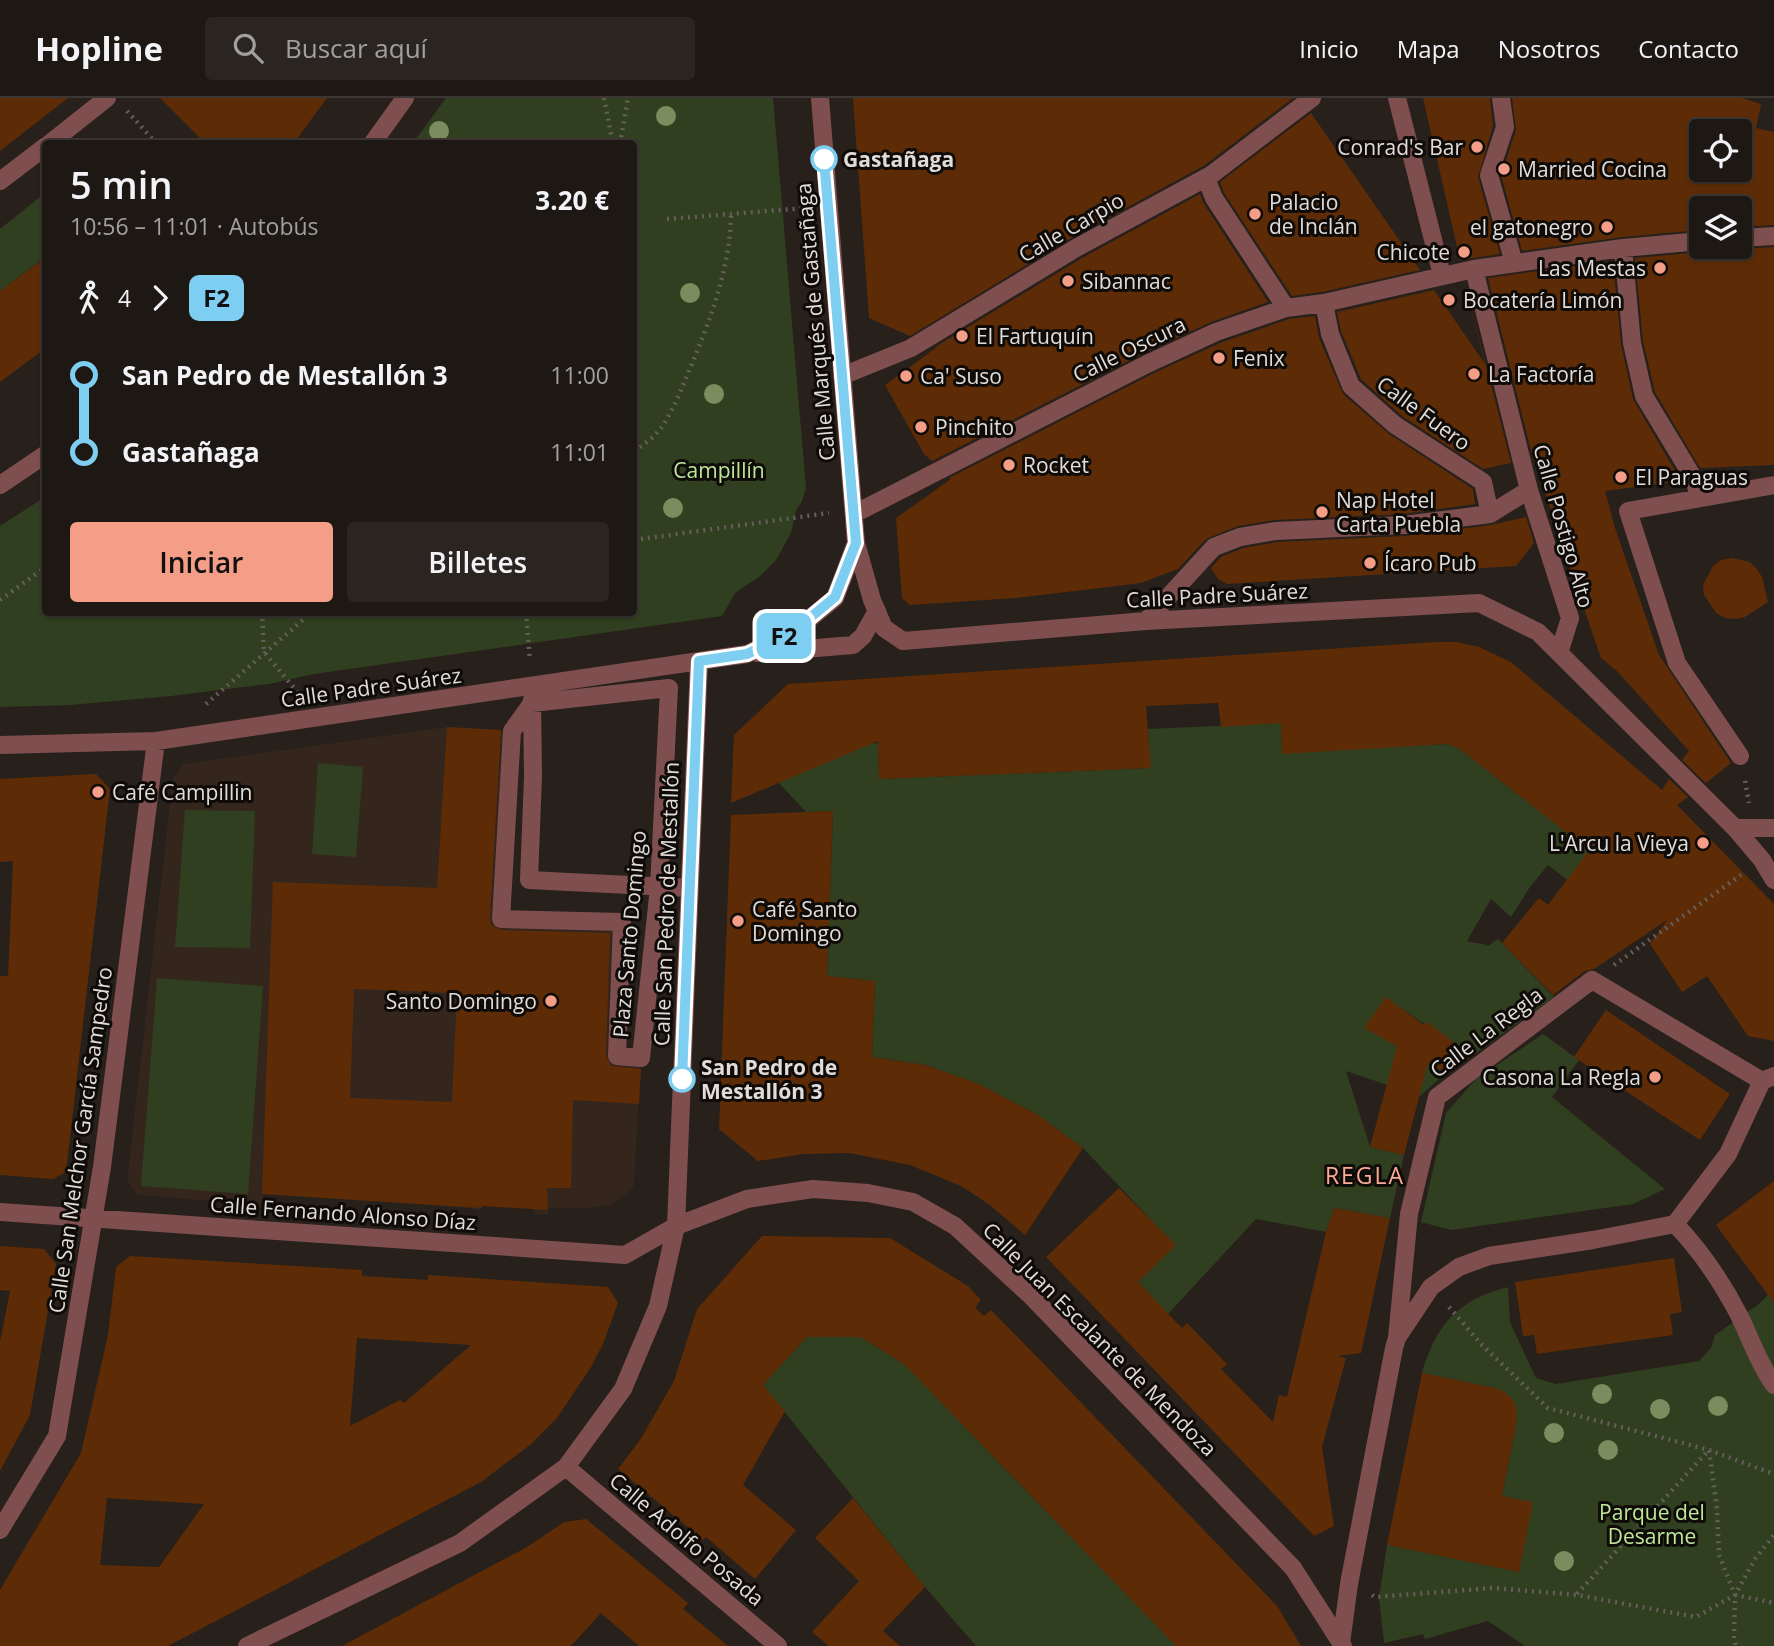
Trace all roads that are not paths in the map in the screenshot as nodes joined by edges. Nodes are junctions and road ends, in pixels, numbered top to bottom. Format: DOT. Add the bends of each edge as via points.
graph roads {
  1 [pos="405,98"];
  2 [pos="820,98"];
  3 [pos="1312,98"];
  4 [pos="1397,98"];
  5 [pos="1501,98"];
  6 [pos="115,103"];
  7 [pos="55,140"];
  8 [pos="375,140"];
  9 [pos="42,149"];
  10 [pos="1206,178"];
  11 [pos="0,181"];
  12 [pos="1774,236"];
  13 [pos="1752,237"];
  14 [pos="1689,243"];
  15 [pos="1623,248"];
  16 [pos="1514,263"];
  17 [pos="1474,269"];
  18 [pos="1442,275"];
  19 [pos="1324,303"];
  20 [pos="1286,308"];
  21 [pos="842,376"];
  22 [pos="42,457"];
  23 [pos="0,485"];
  24 [pos="1774,485"];
  25 [pos="1529,490"];
  26 [pos="1699,497"];
  27 [pos="854,512"];
  28 [pos="1490,514"];
  29 [pos="856,543"];
  30 [pos="877,611"];
  31 [pos="1146,621"];
  32 [pos="1559,653"];
  33 [pos="747,654"];
  34 [pos="699,661"];
  35 [pos="532,694"];
  36 [pos="156,741"];
  37 [pos="0,746"];
  38 [pos="1741,756"];
  39 [pos="1735,828"];
  40 [pos="1774,828"];
  41 [pos="1774,880"];
  42 [pos="659,887"];
  43 [pos="690,888"];
  44 [pos="1768,1079"];
  45 [pos="0,1212"];
  46 [pos="94,1219"];
  47 [pos="1675,1224"];
  48 [pos="676,1226"];
  49 [pos="1397,1338"];
  50 [pos="1774,1385"];
  51 [pos="566,1467"];
  52 [pos="0,1530"];
  53 [pos="1342,1645"];
  54 [pos="247,1646"];
  55 [pos="778,1646"];
  1 -- 8 [label="street"];
  2 -- 21 [label="street, Calle Marqués de Gastañaga"];
  3 -- 10 [label="street, Calle Carpio"];
  4 -- 18 [label="street"];
  5 -- 16 [label="street" via="1505,127 1489,175"];
  6 -- 7 [label="street"];
  9 -- 11 [label="street"];
  10 -- 20 [label="street" via="1214,198"];
  10 -- 21 [label="street, Calle Carpio" via="1076,248 911,348"];
  12 -- 13 [label="street"];
  14 -- 15 [label="street, Calle Oscura"];
  15 -- 16 [label="street, Calle Oscura"];
  15 -- 26 [label="street" via="1632,343 1644,396 1694,479"];
  16 -- 17 [label="street, Calle Oscura"];
  17 -- 18 [label="street, Calle Oscura"];
  17 -- 25 [label="street, Calle Postigo Alto"];
  18 -- 19 [label="street, Calle Oscura"];
  19 -- 20 [label="street, Calle Oscura"];
  19 -- 28 [label="street, Calle Fuero" via="1329,334 1351,386 1395,425 1483,482"];
  20 -- 27 [label="street, Calle Oscura" via="1216,332 1147,364"];
  21 -- 27 [label="street, Calle Marqués de Gastañaga"];
  22 -- 23 [label="street"];
  24 -- 26 [label="street"];
  25 -- 28 [label="street"];
  25 -- 32 [label="street, Calle Postigo Alto" via="1570,618"];
  26 -- 38 [label="street" via="1628,511 1677,663"];
  27 -- 29 [label="street, Calle Marqués de Gastañaga"];
  28 -- 31 [label="street" via="1404,526 1276,531 1240,537 1214,547"];
  29 -- 30 [label="street, Calle Padre Suárez"];
  29 -- 33 [label="street, Calle Padre Suárez" via="835,597 793,632"];
  30 -- 31 [label="street, Calle Padre Suárez" via="884,628 903,641"];
  30 -- 33 [label="street, Calle Padre Suárez" via="863,636 852,645"];
  31 -- 32 [label="street, Calle Padre Suárez" via="1479,603 1538,632"];
  32 -- 39 [label="street"];
  33 -- 34 [label="street, Calle Padre Suárez"];
  34 -- 35 [label="street, Calle Padre Suárez"];
  34 -- 43 [label="street, Calle San Pedro de Mestallón"];
  35 -- 36 [label="street, Calle Padre Suárez"];
  35 -- 42 [label="street" via="529,880"];
  35 -- 42 [label="street, Plaza Santo Domingo" via="669,688"];
  35 -- 42 [label="street, Plaza Santo Domingo" via="512,731 501,919 622,922 617,1056 642,1058"];
  36 -- 37 [label="street, Calle Padre Suárez"];
  36 -- 46 [label="street, Calle San Melchor García Sampedro"];
  39 -- 40 [label="street"];
  39 -- 41 [label="street"];
  42 -- 43 [label="street"];
  43 -- 48 [label="street, Calle San Pedro de Mestallón"];
  44 -- 47 [label="street" via="1728,1154"];
  44 -- 49 [label="street, Calle La Regla" via="1592,980 1437,1097 1409,1214"];
  45 -- 46 [label="street, Calle Fernando Alonso Díaz"];
  46 -- 48 [label="street, Calle Fernando Alonso Díaz" via="625,1255"];
  46 -- 52 [label="street, Calle San Melchor García Sampedro" via="57,1436"];
  47 -- 49 [label="street, Calle La Regla" via="1489,1256 1459,1268 1432,1287"];
  47 -- 50 [label="street" via="1724,1289"];
  48 -- 51 [label="street, Calle San Pedro de Mestallón" via="658,1306 623,1389"];
  48 -- 53 [label="street, Calle Juan Escalante de Mendoza" via="747,1199 813,1189 913,1202 955,1226 1032,1297 1293,1568"];
  49 -- 53 [label="street, Calle La Regla" via="1349,1584"];
  51 -- 54 [label="street, Calle San Pedro de Mestallón" via="460,1543"];
  51 -- 55 [label="street, Calle Adolfo Posada"];
}
